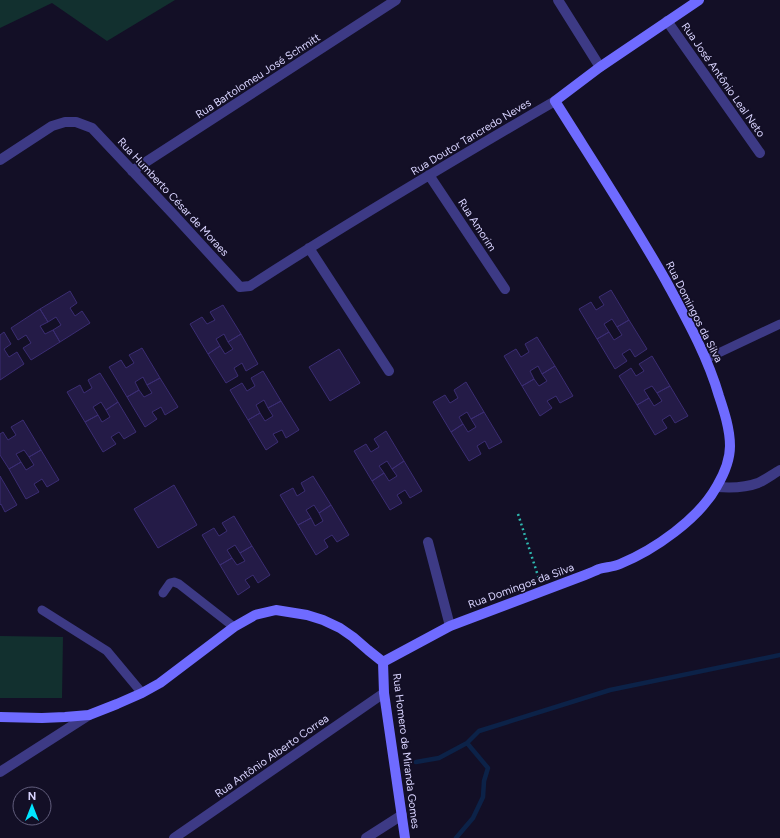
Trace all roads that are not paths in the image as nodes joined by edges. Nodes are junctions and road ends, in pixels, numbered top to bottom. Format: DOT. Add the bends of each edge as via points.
graph roads {
  1 [pos="396,0"];
  2 [pos="558,0"];
  3 [pos="698,0"];
  4 [pos="667,21"];
  5 [pos="600,67"];
  6 [pos="555,101"];
  7 [pos="760,152"];
  8 [pos="0,160"];
  9 [pos="132,171"];
  10 [pos="430,175"];
  11 [pos="309,248"];
  12 [pos="250,286"];
  13 [pos="505,289"];
  14 [pos="780,324"];
  15 [pos="706,359"];
  16 [pos="389,371"];
  17 [pos="780,470"];
  18 [pos="717,487"];
  19 [pos="428,542"];
  20 [pos="163,593"];
  21 [pos="42,610"];
  22 [pos="450,626"];
  23 [pos="234,627"];
  24 [pos="383,662"];
  25 [pos="142,693"];
  26 [pos="384,693"];
  27 [pos="89,715"];
  28 [pos="0,717"];
  29 [pos="0,772"];
  30 [pos="402,815"];
  31 [pos="174,838"];
  32 [pos="366,838"];
  33 [pos="405,838"];
  1 -- 9 [label="street, Rua Bartolomeu José Schmitt"];
  2 -- 5 [label="street"];
  3 -- 4 [label="street, Rua Doutor Tancredo Neves"];
  4 -- 5 [label="street, Rua Doutor Tancredo Neves"];
  4 -- 7 [label="street, Rua José Antônio Leal Neto"];
  5 -- 6 [label="street, Rua Doutor Tancredo Neves"];
  6 -- 10 [label="street, Rua Doutor Tancredo Neves"];
  6 -- 15 [label="street, Rua Domingos da Silva" via="654,260"];
  8 -- 9 [label="street, Rua Humberto César de Moraes" via="52,126 76,122 92,128"];
  9 -- 12 [label="street, Rua Humberto César de Moraes" via="240,287"];
  10 -- 11 [label="street, Rua Doutor Tancredo Neves"];
  10 -- 13 [label="street, Rua Amorim"];
  11 -- 12 [label="street, Rua Doutor Tancredo Neves"];
  11 -- 16 [label="street"];
  14 -- 15 [label="lane"];
  15 -- 18 [label="street, Rua Domingos da Silva" via="722,404 730,446"];
  17 -- 18 [label="street" via="758,483 730,488"];
  18 -- 22 [label="street, Rua Domingos da Silva" via="688,521 656,546 618,565 600,569"];
  19 -- 22 [label="street"];
  20 -- 23 [label="lane" via="170,583 179,584"];
  21 -- 25 [label="lane" via="108,651"];
  22 -- 24 [label="street, Rua Domingos da Silva"];
  23 -- 24 [label="street, Rua Homero de Miranda Gomes" via="255,615 276,610 307,615 340,628"];
  23 -- 25 [label="street, Rua Homero de Miranda Gomes"];
  24 -- 26 [label="street, Rua Homero de Miranda Gomes"];
  25 -- 27 [label="street, Rua Homero de Miranda Gomes"];
  26 -- 30 [label="street, Rua Homero de Miranda Gomes"];
  26 -- 31 [label="street, Rua Antônio Alberto Correa"];
  27 -- 28 [label="street, Rua Homero de Miranda Gomes"];
  27 -- 29 [label="street"];
  30 -- 32 [label="street"];
  30 -- 33 [label="street, Rua Homero de Miranda Gomes"];
}
